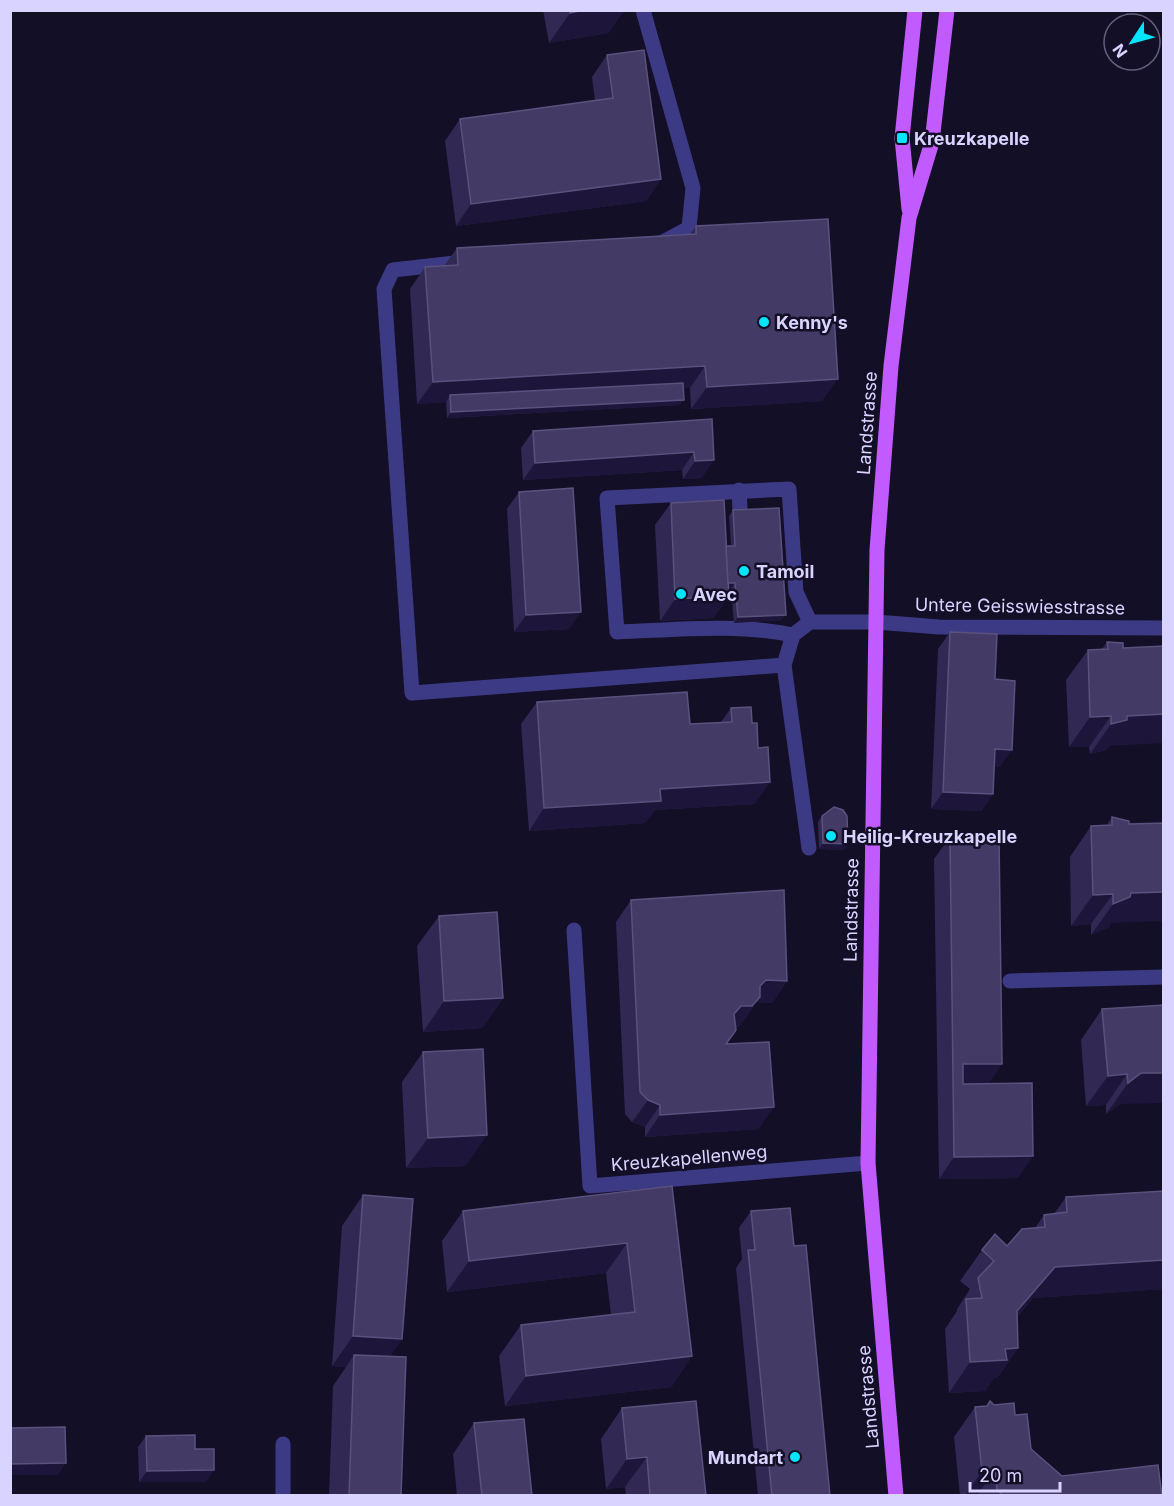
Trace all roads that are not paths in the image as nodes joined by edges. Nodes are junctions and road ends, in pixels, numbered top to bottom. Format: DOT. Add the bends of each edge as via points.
graph roads {
  1 [pos="643,10"];
  2 [pos="915,10"];
  3 [pos="947,10"];
  4 [pos="909,218"];
  5 [pos="646,246"];
  6 [pos="475,261"];
  7 [pos="739,490"];
  8 [pos="741,549"];
  9 [pos="810,622"];
  10 [pos="876,622"];
  11 [pos="1164,628"];
  12 [pos="793,635"];
  13 [pos="784,665"];
  14 [pos="809,848"];
  15 [pos="574,930"];
  16 [pos="1164,977"];
  17 [pos="1010,981"];
  18 [pos="868,1163"];
  19 [pos="283,1444"];
  20 [pos="283,1496"];
  21 [pos="896,1496"];
  1 -- 5 [label="street" via="693,188 689,228 668,241"];
  2 -- 4 [label="main road, Landstrasse" via="902,138"];
  3 -- 4 [label="main road, Landstrasse" via="932,142"];
  4 -- 10 [label="main road, Landstrasse" via="891,366 877,550"];
  6 -- 13 [label="street" via="393,270 384,289 412,693"];
  7 -- 8 [label="street"];
  7 -- 9 [label="street" via="789,489 796,592"];
  7 -- 12 [label="street" via="607,498 616,632 744,624"];
  9 -- 10 [label="street, Untere Geisswiesstrasse"];
  9 -- 12 [label="street"];
  10 -- 11 [label="street, Untere Geisswiesstrasse" via="939,627"];
  10 -- 18 [label="main road, Landstrasse"];
  12 -- 13 [label="street"];
  13 -- 14 [label="street"];
  15 -- 18 [label="street, Kreuzkapellenweg" via="590,1186"];
  16 -- 17 [label="street"];
  18 -- 21 [label="main road, Landstrasse"];
  19 -- 20 [label="street"];
}
